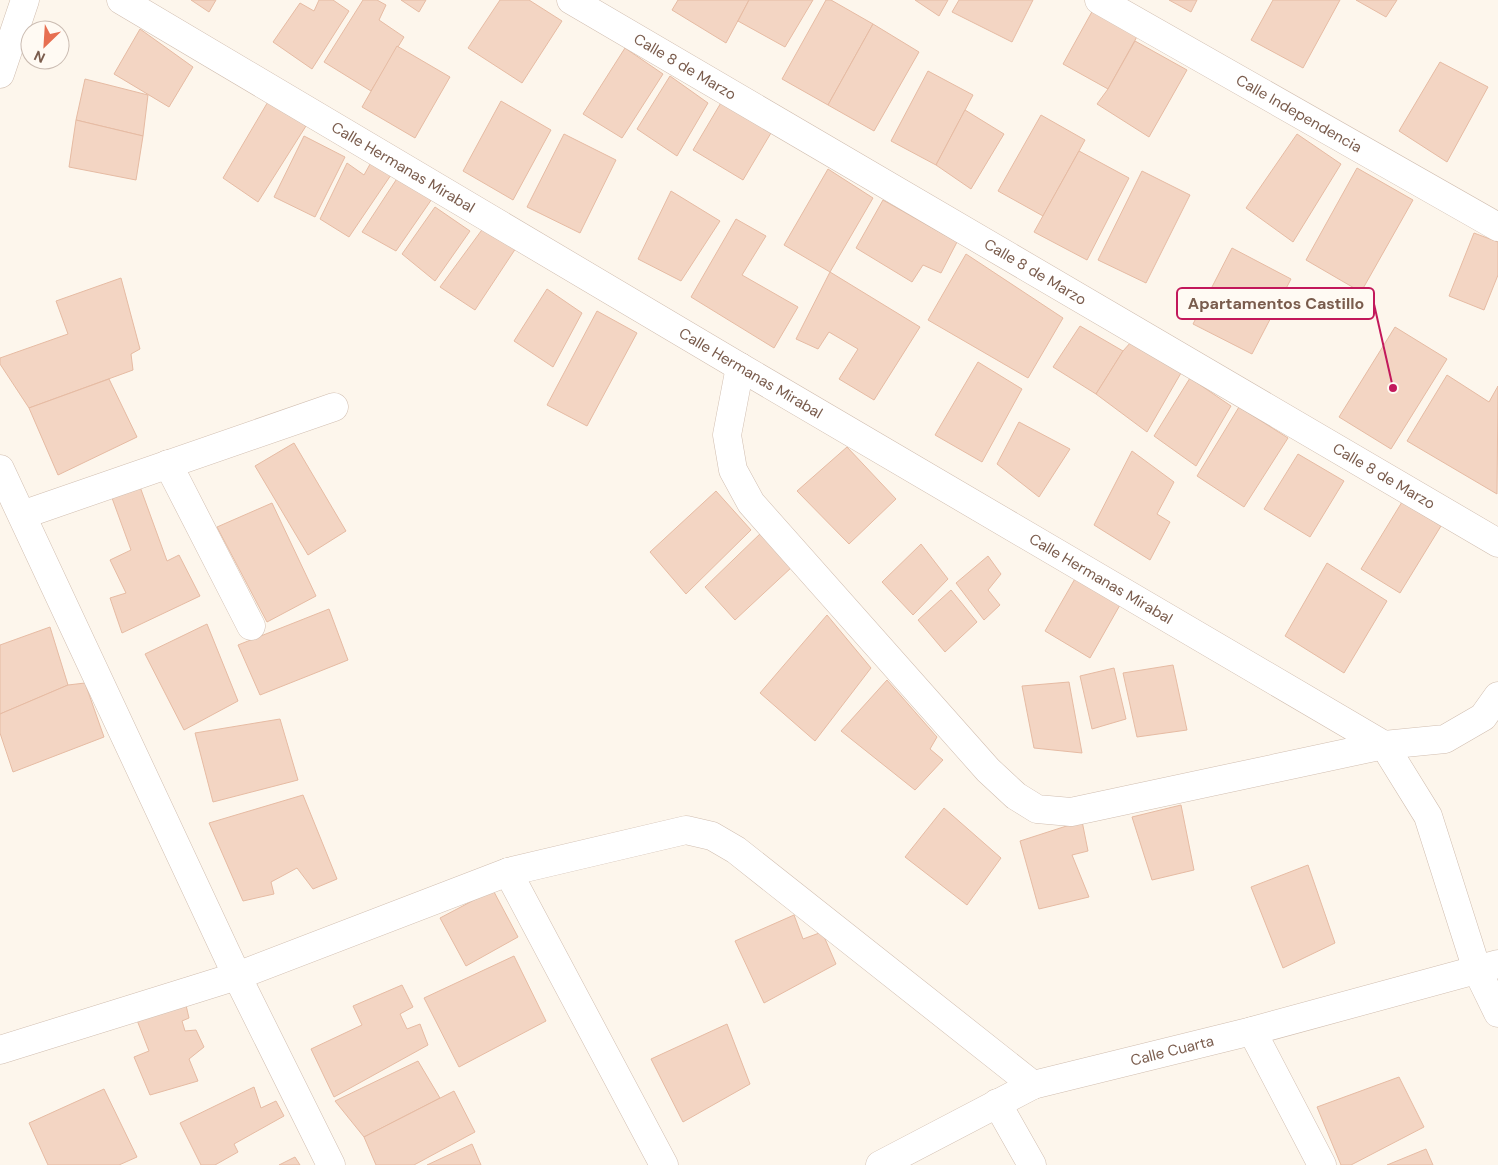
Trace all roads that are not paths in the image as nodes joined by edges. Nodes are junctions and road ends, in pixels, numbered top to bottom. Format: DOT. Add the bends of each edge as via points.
graph roads {
  1 [pos="25,0"];
  2 [pos="121,0"];
  3 [pos="572,0"];
  4 [pos="1099,0"];
  5 [pos="0,74"];
  6 [pos="1498,227"];
  7 [pos="740,367"];
  8 [pos="334,407"];
  9 [pos="168,464"];
  10 [pos="0,469"];
  11 [pos="22,515"];
  12 [pos="1498,543"];
  13 [pos="251,626"];
  14 [pos="1498,696"];
  15 [pos="1384,745"];
  16 [pos="508,872"];
  17 [pos="1487,967"];
  18 [pos="237,976"];
  19 [pos="1498,1013"];
  20 [pos="1252,1031"];
  21 [pos="0,1050"];
  22 [pos="1033,1084"];
  23 [pos="997,1103"];
  24 [pos="331,1165"];
  25 [pos="664,1165"];
  26 [pos="880,1165"];
  27 [pos="1032,1165"];
  28 [pos="1322,1165"];
  1 -- 5 [label="street"];
  2 -- 7 [label="street, Calle Hermanas Mirabal"];
  3 -- 12 [label="street, Calle 8 de Marzo"];
  4 -- 6 [label="street, Calle Independencia"];
  7 -- 15 [label="street, Calle Hermanas Mirabal"];
  7 -- 15 [label="street" via="728,435 733,470 751,503 988,770 1016,796 1037,809 1071,812"];
  8 -- 9 [label="street"];
  9 -- 11 [label="street"];
  9 -- 13 [label="street"];
  10 -- 11 [label="street"];
  11 -- 18 [label="street"];
  14 -- 15 [label="street" via="1483,716 1445,739"];
  15 -- 17 [label="street" via="1428,816"];
  16 -- 18 [label="street"];
  16 -- 22 [label="street" via="686,830 712,836 736,850"];
  16 -- 25 [label="street"];
  17 -- 19 [label="street"];
  17 -- 20 [label="street, Calle Cuarta"];
  18 -- 21 [label="street"];
  18 -- 24 [label="street"];
  20 -- 22 [label="street, Calle Cuarta"];
  20 -- 28 [label="street"];
  22 -- 23 [label="street, Calle Cuarta"];
  23 -- 26 [label="street, Calle Cuarta"];
  23 -- 27 [label="street"];
}
